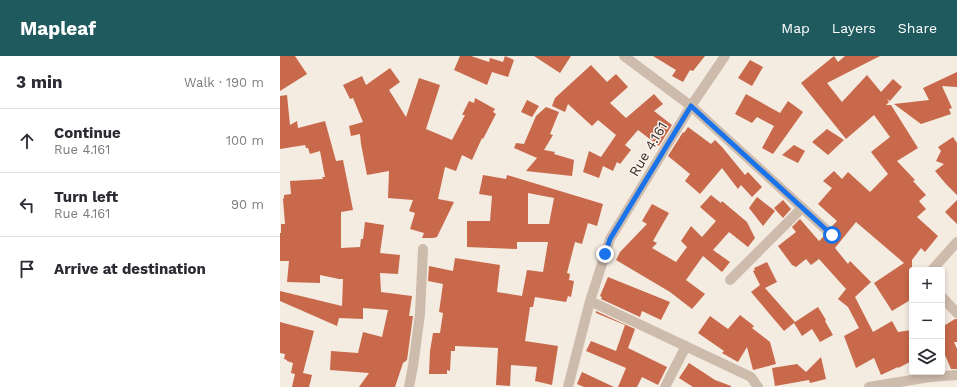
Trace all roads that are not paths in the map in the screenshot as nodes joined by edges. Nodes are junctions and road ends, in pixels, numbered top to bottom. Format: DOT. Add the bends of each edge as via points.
graph roads {
  1 [pos="624,56"];
  2 [pos="725,56"];
  3 [pos="691,106"];
  4 [pos="802,208"];
  5 [pos="832,235"];
  6 [pos="957,242"];
  7 [pos="423,249"];
  8 [pos="935,267"];
  9 [pos="730,280"];
  10 [pos="945,300"];
  11 [pos="590,301"];
  12 [pos="957,313"];
  13 [pos="686,346"];
  14 [pos="957,375"];
  15 [pos="409,387"];
  16 [pos="568,387"];
  17 [pos="665,387"];
  18 [pos="758,387"];
  19 [pos="869,387"];
  1 -- 3 [label="street"];
  2 -- 3 [label="street, Rue 4.161"];
  3 -- 4 [label="street"];
  3 -- 11 [label="street, Rue 4.161" via="610,239"];
  4 -- 5 [label="street"];
  4 -- 9 [label="street"];
  6 -- 8 [label="street"];
  7 -- 15 [label="street" via="420,314"];
  10 -- 12 [label="street"];
  11 -- 13 [label="street"];
  11 -- 16 [label="street, Rue 4.161"];
  13 -- 17 [label="street"];
  13 -- 18 [label="street" via="751,378"];
  14 -- 19 [label="street"];
}
